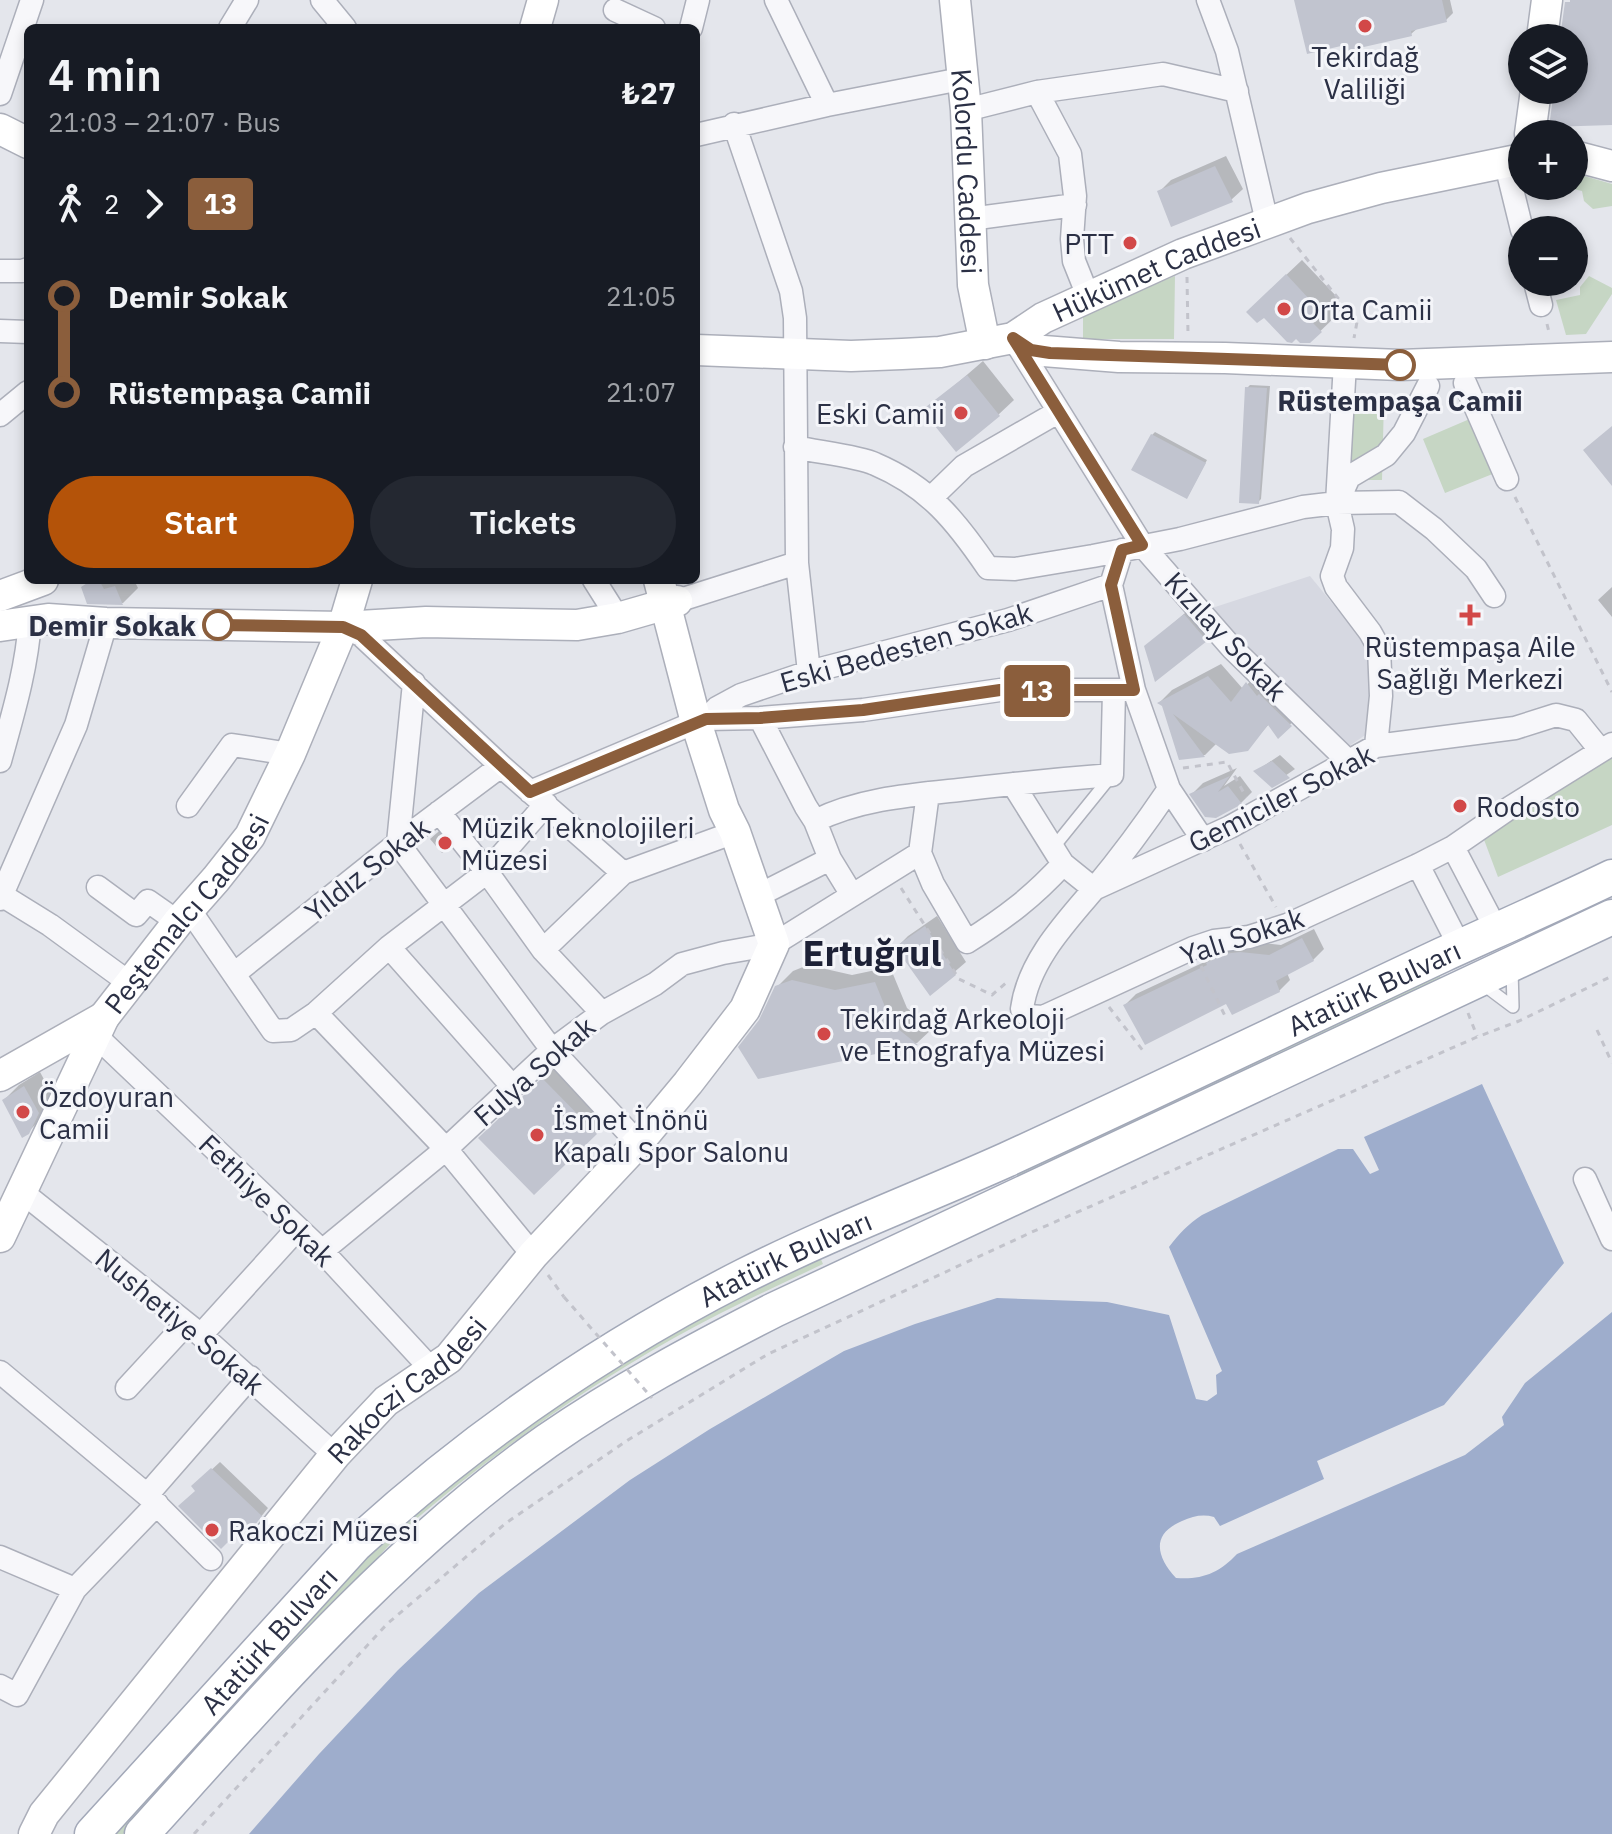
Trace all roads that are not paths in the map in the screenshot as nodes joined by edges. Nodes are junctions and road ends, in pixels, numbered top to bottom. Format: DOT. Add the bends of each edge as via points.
graph roads {
  1 [pos="32,0"];
  2 [pos="247,0"];
  3 [pos="322,0"];
  4 [pos="543,0"];
  5 [pos="698,0"];
  6 [pos="776,0"];
  7 [pos="955,0"];
  8 [pos="1208,0"];
  9 [pos="1547,0"];
  10 [pos="615,10"];
  11 [pos="232,24"];
  12 [pos="342,24"];
  13 [pos="536,24"];
  14 [pos="645,24"];
  15 [pos="692,24"];
  16 [pos="1544,24"];
  17 [pos="961,79"];
  18 [pos="1237,91"];
  19 [pos="1037,92"];
  20 [pos="0,94"];
  21 [pos="827,105"];
  22 [pos="966,110"];
  23 [pos="734,124"];
  24 [pos="0,129"];
  25 [pos="700,130"];
  26 [pos="24,141"];
  27 [pos="1612,141"];
  28 [pos="1588,151"];
  29 [pos="1588,159"];
  30 [pos="1612,166"];
  31 [pos="1508,169"];
  32 [pos="1075,205"];
  33 [pos="970,219"];
  34 [pos="1276,227"];
  35 [pos="24,270"];
  36 [pos="0,271"];
  37 [pos="1088,296"];
  38 [pos="1539,296"];
  39 [pos="1541,305"];
  40 [pos="0,331"];
  41 [pos="24,332"];
  42 [pos="999,341"];
  43 [pos="700,350"];
  44 [pos="1349,353"];
  45 [pos="795,354"];
  46 [pos="1612,357"];
  47 [pos="1465,383"];
  48 [pos="1428,386"];
  49 [pos="24,395"];
  50 [pos="1058,412"];
  51 [pos="0,415"];
  52 [pos="795,447"];
  53 [pos="1507,479"];
  54 [pos="932,497"];
  55 [pos="1337,503"];
  56 [pos="1132,548"];
  57 [pos="797,563"];
  58 [pos="34,584"];
  59 [pos="40,584"];
  60 [pos="356,584"];
  61 [pos="597,584"];
  62 [pos="1111,585"];
  63 [pos="668,591"];
  64 [pos="0,596"];
  65 [pos="1494,596"];
  66 [pos="618,618"];
  67 [pos="39,619"];
  68 [pos="106,623"];
  69 [pos="0,626"];
  70 [pos="343,627"];
  71 [pos="809,672"];
  72 [pos="414,683"];
  73 [pos="1124,691"];
  74 [pos="760,718"];
  75 [pos="701,720"];
  76 [pos="1376,746"];
  77 [pos="1606,748"];
  78 [pos="290,754"];
  79 [pos="0,761"];
  80 [pos="1348,761"];
  81 [pos="501,766"];
  82 [pos="1112,775"];
  83 [pos="1166,780"];
  84 [pos="1013,784"];
  85 [pos="928,793"];
  86 [pos="538,798"];
  87 [pos="188,806"];
  88 [pos="439,812"];
  89 [pos="815,821"];
  90 [pos="735,832"];
  91 [pos="1203,840"];
  92 [pos="398,843"];
  93 [pos="1453,847"];
  94 [pos="920,853"];
  95 [pos="1058,856"];
  96 [pos="830,859"];
  97 [pos="1418,865"];
  98 [pos="487,872"];
  99 [pos="623,873"];
  100 [pos="1612,877"];
  101 [pos="98,887"];
  102 [pos="1094,889"];
  103 [pos="852,895"];
  104 [pos="1,896"];
  105 [pos="757,896"];
  106 [pos="445,906"];
  107 [pos="184,915"];
  108 [pos="1612,917"];
  109 [pos="1497,931"];
  110 [pos="774,944"];
  111 [pos="389,947"];
  112 [pos="1460,947"];
  113 [pos="543,950"];
  114 [pos="1512,965"];
  115 [pos="234,974"];
  116 [pos="131,984"];
  117 [pos="1471,991"];
  118 [pos="316,1013"];
  119 [pos="602,1013"];
  120 [pos="100,1026"];
  121 [pos="552,1050"];
  122 [pos="0,1076"];
  123 [pos="512,1086"];
  124 [pos="638,1143"];
  125 [pos="446,1149"];
  126 [pos="1585,1179"];
  127 [pos="22,1192"];
  128 [pos="297,1229"];
  129 [pos="0,1237"];
  130 [pos="1612,1239"];
  131 [pos="322,1251"];
  132 [pos="533,1255"];
  133 [pos="194,1330"];
  134 [pos="433,1371"];
  135 [pos="0,1372"];
  136 [pos="250,1377"];
  137 [pos="127,1388"];
  138 [pos="335,1455"];
  139 [pos="152,1499"];
  140 [pos="0,1557"];
  141 [pos="211,1559"];
  142 [pos="75,1589"];
  143 [pos="0,1686"];
  144 [pos="34,1834"];
  145 [pos="92,1834"];
  146 [pos="142,1834"];
  1 -- 20 [label="street"];
  2 -- 11 [label="street"];
  3 -- 12 [label="street"];
  4 -- 13 [label="street"];
  5 -- 15 [label="street"];
  6 -- 21 [label="street"];
  7 -- 17 [label="street, Kolordu Caddesi"];
  8 -- 18 [label="street"];
  9 -- 16 [label="street"];
  10 -- 14 [label="street"];
  17 -- 21 [label="street"];
  17 -- 22 [label="street, Kolordu Caddesi"];
  18 -- 19 [label="street" via="1163,74"];
  18 -- 34 [label="street"];
  19 -- 22 [label="street"];
  19 -- 32 [label="street" via="1070,154"];
  21 -- 23 [label="street"];
  22 -- 33 [label="street, Kolordu Caddesi"];
  23 -- 25 [label="street"];
  23 -- 45 [label="street" via="791,291"];
  24 -- 26 [label="street"];
  27 -- 28 [label="street"];
  29 -- 30 [label="street"];
  31 -- 34 [label="street, Hükümet Caddesi" via="1381,188 1308,208"];
  32 -- 33 [label="street"];
  32 -- 37 [label="street" via="1074,261"];
  33 -- 42 [label="street, Kolordu Caddesi" via="973,285"];
  34 -- 37 [label="street, Hükümet Caddesi" via="1183,254"];
  35 -- 36 [label="street"];
  37 -- 42 [label="street, Hükümet Caddesi"];
  38 -- 39 [label="street"];
  40 -- 41 [label="street"];
  42 -- 44 [label="street" via="1050,353"];
  42 -- 45 [label="street, Hükümet Caddesi" via="940,352"];
  42 -- 50 [label="street, Kızılay Sokak"];
  43 -- 45 [label="street, Hükümet Caddesi"];
  44 -- 46 [label="street" via="1458,365"];
  44 -- 55 [label="street"];
  45 -- 52 [label="street"];
  47 -- 53 [label="street"];
  48 -- 55 [label="street" via="1404,433 1386,455 1349,477"];
  49 -- 51 [label="street"];
  50 -- 54 [label="street" via="964,466"];
  50 -- 56 [label="street, Kızılay Sokak"];
  52 -- 54 [label="street" via="873,463"];
  52 -- 57 [label="street"];
  54 -- 56 [label="street" via="988,568 1015,569"];
  55 -- 56 [label="street"];
  55 -- 65 [label="street" via="1399,502 1476,569"];
  55 -- 76 [label="street" via="1343,539 1332,576 1379,648"];
  56 -- 62 [label="street"];
  56 -- 80 [label="street, Kızılay Sokak"];
  57 -- 63 [label="street"];
  57 -- 71 [label="street"];
  58 -- 64 [label="street"];
  59 -- 67 [label="street"];
  60 -- 70 [label="street, Peştemalcı Caddesi"];
  61 -- 66 [label="street"];
  62 -- 71 [label="street, Eski Bedesten Sokak" via="1008,620"];
  62 -- 73 [label="street"];
  63 -- 66 [label="street"];
  63 -- 75 [label="street"];
  66 -- 70 [label="street" via="577,625 426,622"];
  67 -- 68 [label="street"];
  67 -- 69 [label="street"];
  67 -- 79 [label="street"];
  68 -- 70 [label="street"];
  68 -- 104 [label="street" via="76,725"];
  70 -- 72 [label="street" via="361,635"];
  70 -- 78 [label="street, Peştemalcı Caddesi"];
  71 -- 75 [label="street, Eski Bedesten Sokak" via="741,695"];
  72 -- 81 [label="street"];
  72 -- 92 [label="street"];
  73 -- 74 [label="street" via="1000,690"];
  73 -- 82 [label="street"];
  73 -- 83 [label="street"];
  74 -- 75 [label="street"];
  74 -- 89 [label="street"];
  75 -- 86 [label="street, Eski Bedesten Sokak"];
  75 -- 90 [label="street" via="724,810"];
  76 -- 77 [label="street, Gemiciler Sokak" via="1515,728 1556,715 1576,720"];
  76 -- 80 [label="street, Gemiciler Sokak"];
  77 -- 93 [label="street, Yalı Sokak"];
  78 -- 87 [label="street" via="232,745"];
  78 -- 107 [label="street, Peştemalcı Caddesi" via="250,836"];
  80 -- 91 [label="street, Gemiciler Sokak"];
  81 -- 86 [label="street"];
  81 -- 88 [label="street, Yıldız Sokak"];
  82 -- 84 [label="street"];
  82 -- 95 [label="lane"];
  83 -- 91 [label="street"];
  83 -- 102 [label="street" via="1142,829"];
  84 -- 85 [label="street"];
  84 -- 95 [label="street"];
  85 -- 89 [label="street" via="876,801"];
  85 -- 94 [label="street"];
  86 -- 98 [label="street, Eski Bedesten Sokak"];
  86 -- 99 [label="street"];
  88 -- 92 [label="street, Yıldız Sokak"];
  88 -- 98 [label="street"];
  89 -- 96 [label="street"];
  90 -- 99 [label="street"];
  90 -- 105 [label="street"];
  91 -- 102 [label="street, Gemiciler Sokak"];
  92 -- 106 [label="street"];
  92 -- 115 [label="street, Yıldız Sokak"];
  93 -- 97 [label="street, Yalı Sokak"];
  93 -- 109 [label="street"];
  94 -- 95 [label="street" via="967,942 1032,897"];
  94 -- 103 [label="street"];
  95 -- 102 [label="street"];
  96 -- 103 [label="street"];
  96 -- 105 [label="street"];
  97 -- 102 [label="street, Yalı Sokak" via="1287,925 1193,948 1043,1017 1028,1016 1022,1009 1031,977 1066,920"];
  97 -- 112 [label="street"];
  98 -- 106 [label="street, Eski Bedesten Sokak"];
  98 -- 113 [label="street"];
  99 -- 113 [label="street"];
  100 -- 109 [label="main road, Atatürk Bulvarı"];
  101 -- 107 [label="street" via="136,915 148,901"];
  103 -- 110 [label="street"];
  104 -- 116 [label="street"];
  105 -- 110 [label="street"];
  106 -- 111 [label="street, Eski Bedesten Sokak"];
  106 -- 121 [label="street"];
  107 -- 115 [label="street, Eski Bedesten Sokak"];
  107 -- 116 [label="street, Peştemalcı Caddesi"];
  108 -- 114 [label="main road, Atatürk Bulvarı"];
  109 -- 112 [label="main road, Atatürk Bulvarı"];
  109 -- 114 [label="main road"];
  110 -- 119 [label="street, Fulya Sokak" via="682,964"];
  110 -- 124 [label="street, Rakoczi Caddesi" via="745,1009"];
  111 -- 118 [label="street, Eski Bedesten Sokak"];
  111 -- 123 [label="street"];
  112 -- 117 [label="main road"];
  112 -- 145 [label="main road, Atatürk Bulvarı" via="1006,1160 810,1244 603,1355 463,1454 355,1545"];
  113 -- 119 [label="street"];
  114 -- 117 [label="main road, Atatürk Bulvarı"];
  115 -- 118 [label="street, Eski Bedesten Sokak" via="273,1031 291,1030"];
  116 -- 120 [label="street, Peştemalcı Caddesi"];
  117 -- 146 [label="main road, Atatürk Bulvarı" via="774,1310 598,1409 494,1483 359,1599"];
  118 -- 125 [label="street"];
  119 -- 121 [label="street, Fulya Sokak"];
  120 -- 122 [label="street"];
  120 -- 127 [label="street, Peştemalcı Caddesi"];
  120 -- 128 [label="street, Fethiye Sokak"];
  121 -- 123 [label="street, Fulya Sokak"];
  121 -- 124 [label="street"];
  123 -- 125 [label="street, Fulya Sokak"];
  124 -- 132 [label="street, Rakoczi Caddesi"];
  125 -- 131 [label="street, Fulya Sokak"];
  125 -- 132 [label="street"];
  126 -- 130 [label="street"];
  127 -- 129 [label="street, Peştemalcı Caddesi"];
  127 -- 133 [label="street, Nushetiye Sokak"];
  128 -- 131 [label="street, Fethiye Sokak"];
  128 -- 133 [label="street"];
  131 -- 134 [label="street, Fethiye Sokak"];
  132 -- 134 [label="street, Rakoczi Caddesi" via="464,1342"];
  133 -- 136 [label="street, Nushetiye Sokak"];
  133 -- 137 [label="street"];
  134 -- 138 [label="street, Rakoczi Caddesi" via="386,1401"];
  135 -- 139 [label="street"];
  136 -- 138 [label="street, Nushetiye Sokak"];
  136 -- 139 [label="street"];
  138 -- 144 [label="street, Rakoczi Caddesi" via="54,1802"];
  139 -- 141 [label="street"];
  139 -- 142 [label="street"];
  140 -- 142 [label="street"];
  142 -- 143 [label="street" via="17,1695"];
}
